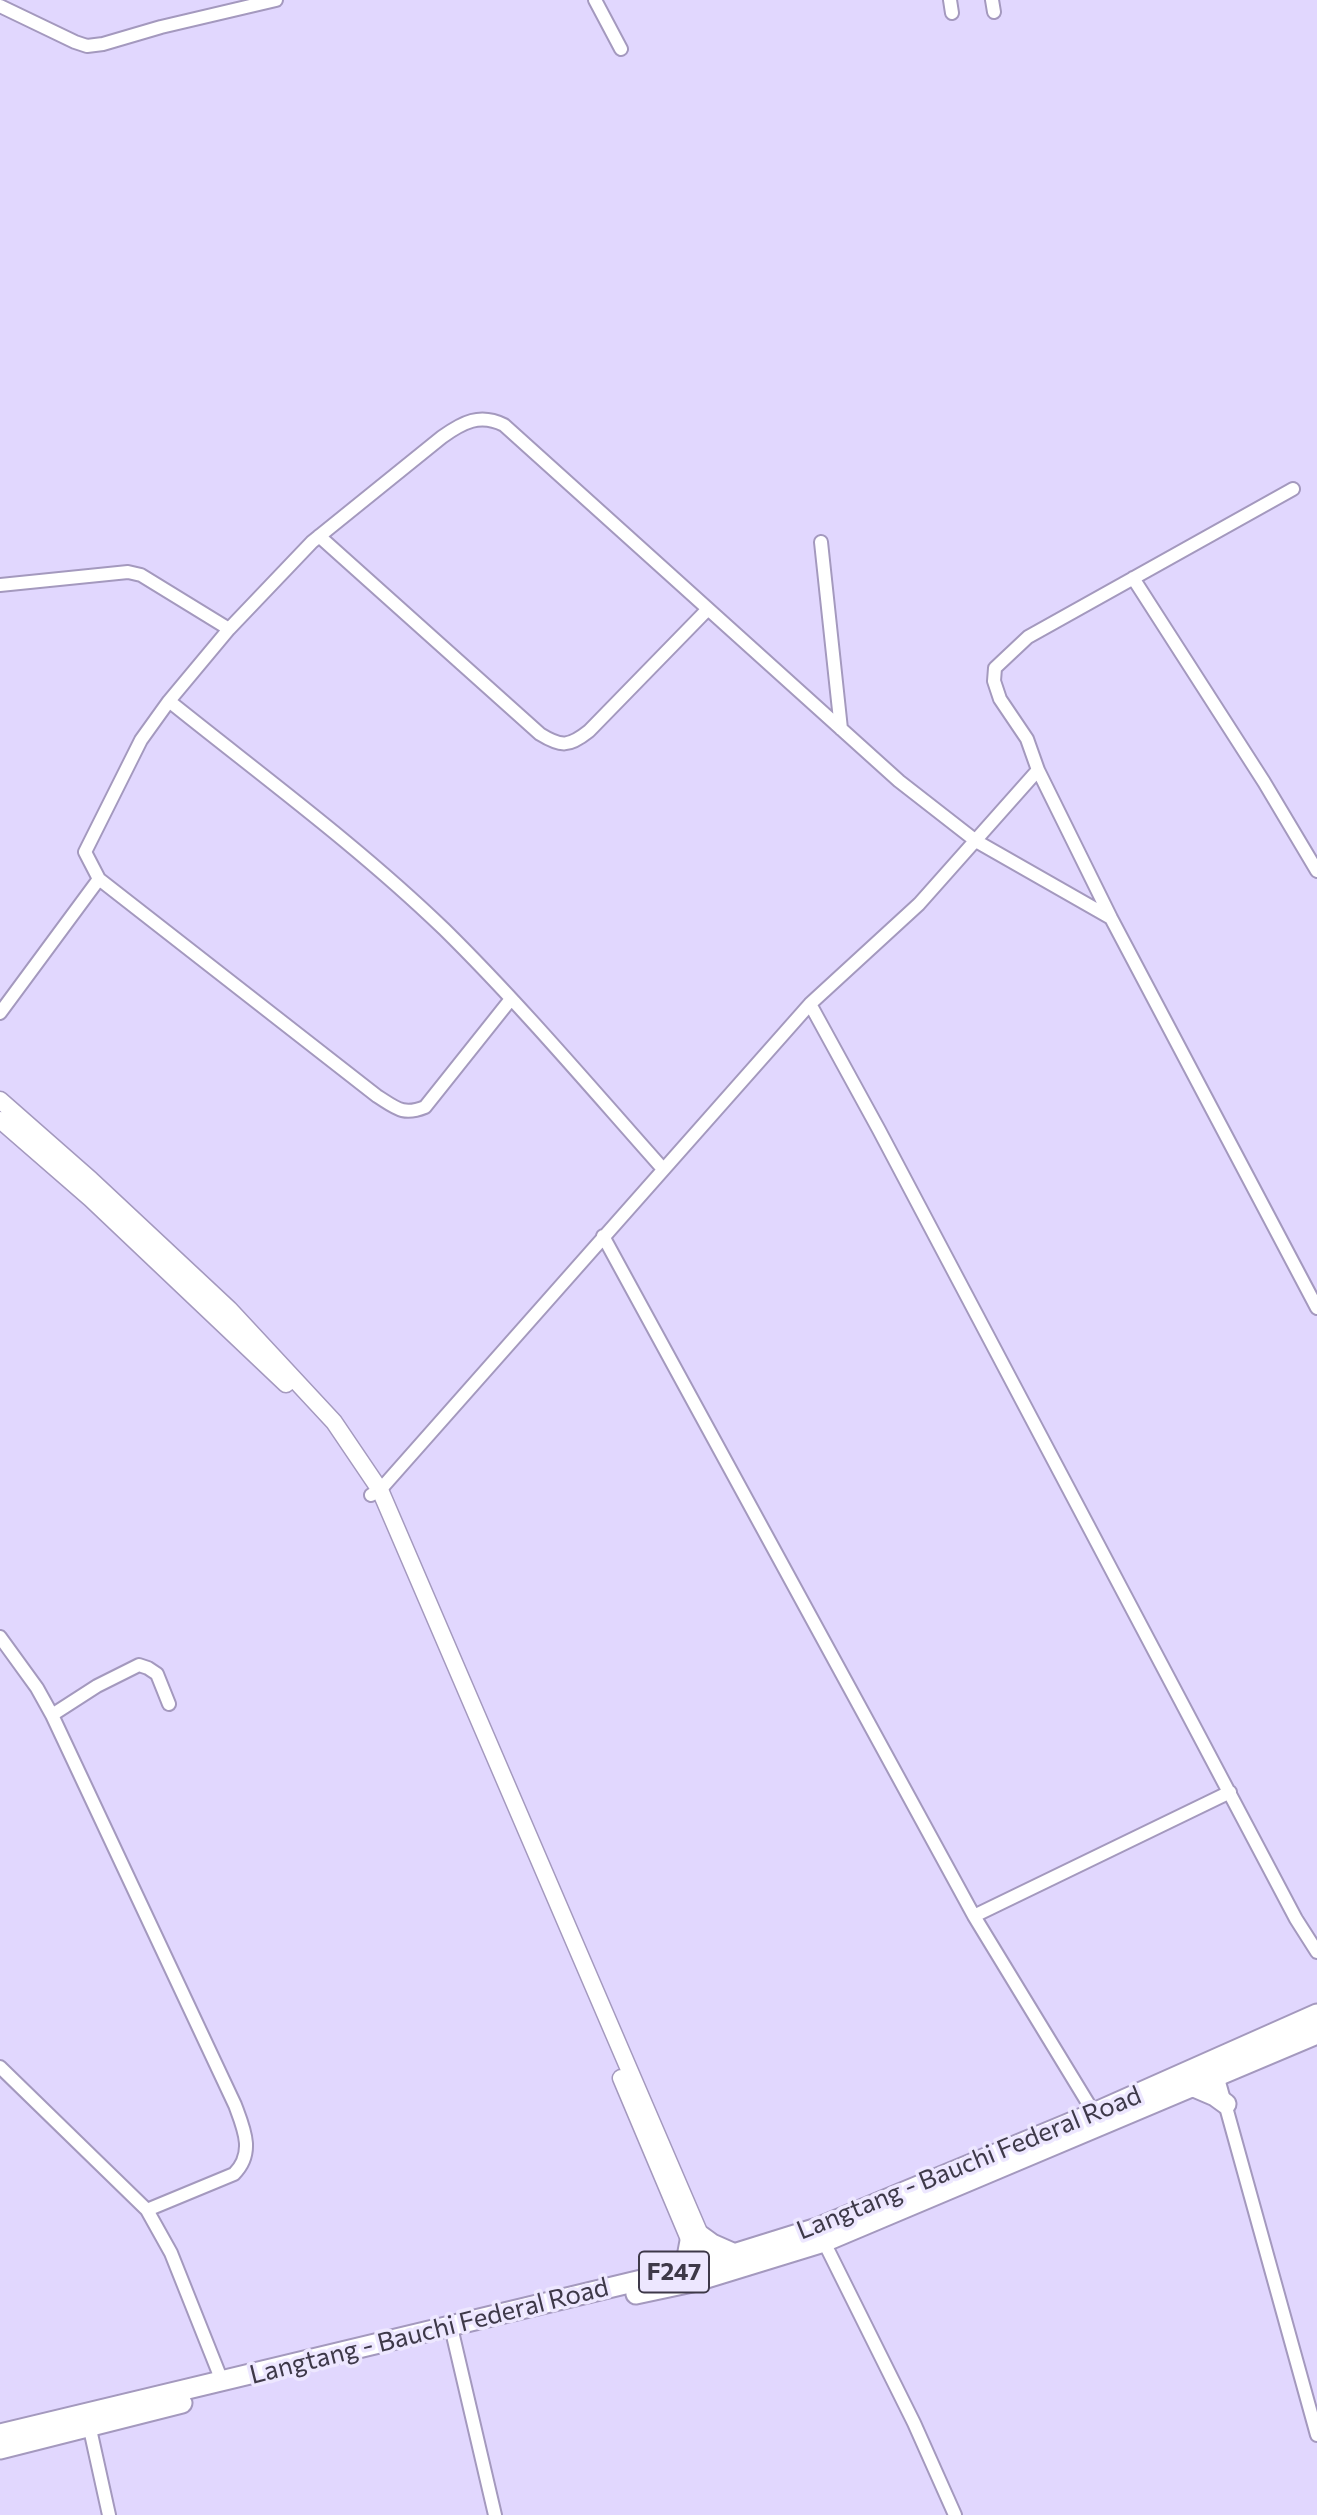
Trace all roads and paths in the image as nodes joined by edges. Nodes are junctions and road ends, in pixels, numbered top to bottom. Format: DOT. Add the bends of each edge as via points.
graph roads {
  1 [pos="276,0"];
  2 [pos="595,0"];
  3 [pos="0,6"];
  4 [pos="621,49"];
  5 [pos="1293,489"];
  6 [pos="319,536"];
  7 [pos="821,542"];
  8 [pos="1133,578"];
  9 [pos="0,585"];
  10 [pos="708,609"];
  11 [pos="229,629"];
  12 [pos="169,701"];
  13 [pos="841,729"];
  14 [pos="1038,770"];
  15 [pos="976,841"];
  16 [pos="1317,871"];
  17 [pos="99,879"];
  18 [pos="1111,918"];
  19 [pos="511,999"];
  20 [pos="810,1004"];
  21 [pos="0,1013"];
  22 [pos="0,1100"];
  23 [pos="0,1120"];
  24 [pos="663,1169"];
  25 [pos="603,1236"];
  26 [pos="1317,1308"];
  27 [pos="375,1493"];
  28 [pos="0,1637"];
  29 [pos="169,1704"];
  30 [pos="52,1715"];
  31 [pos="1230,1792"];
  32 [pos="974,1916"];
  33 [pos="1317,1952"];
  34 [pos="1317,2014"];
  35 [pos="1317,2034"];
  36 [pos="0,2067"];
  37 [pos="1215,2070"];
  38 [pos="1194,2087"];
  39 [pos="1226,2104"];
  40 [pos="1094,2113"];
  41 [pos="146,2210"];
  42 [pos="821,2235"];
  43 [pos="695,2238"];
  44 [pos="737,2255"];
  45 [pos="704,2264"];
  46 [pos="725,2273"];
  47 [pos="685,2276"];
  48 [pos="452,2326"];
  49 [pos="222,2381"];
  50 [pos="87,2419"];
  51 [pos="0,2434"];
  52 [pos="1317,2435"];
  53 [pos="0,2449"];
  54 [pos="110,2515"];
  55 [pos="495,2515"];
  56 [pos="955,2515"];
  1 -- 3 [label="street" via="88,46"];
  2 -- 4 [label="street"];
  5 -- 8 [label="street"];
  6 -- 10 [label="street" via="460,425 482,418 494,420"];
  6 -- 10 [label="street" via="553,742 576,742 589,732"];
  6 -- 11 [label="street"];
  7 -- 13 [label="street"];
  8 -- 14 [label="street" via="1028,637 995,668 1000,699 1027,739"];
  8 -- 16 [label="street"];
  9 -- 11 [label="street" via="128,572 141,575"];
  10 -- 13 [label="street"];
  11 -- 12 [label="street"];
  12 -- 17 [label="street" via="141,740 85,852"];
  12 -- 19 [label="street" via="370,863"];
  13 -- 15 [label="street"];
  14 -- 15 [label="street"];
  14 -- 18 [label="street"];
  15 -- 18 [label="street"];
  15 -- 20 [label="street" via="919,904"];
  17 -- 19 [label="street" via="397,1109 411,1113 425,1107"];
  17 -- 21 [label="street"];
  18 -- 26 [label="street"];
  19 -- 24 [label="street"];
  20 -- 24 [label="street"];
  20 -- 31 [label="street"];
  22 -- 27 [label="street" via="229,1309 334,1422"];
  23 -- 27 [label="street" via="91,1199 310,1408"];
  24 -- 25 [label="street"];
  25 -- 27 [label="street"];
  25 -- 32 [label="street"];
  27 -- 43 [label="street"];
  28 -- 30 [label="street"];
  29 -- 30 [label="street" via="157,1674 139,1665"];
  30 -- 41 [label="street" via="244,2129 247,2153 234,2174"];
  31 -- 32 [label="street"];
  31 -- 33 [label="street"];
  32 -- 40 [label="street"];
  34 -- 37 [label="main road, Langtang - Bauchi Federal Road / F247"];
  35 -- 37 [label="main road, Langtang - Bauchi Federal Road / F247"];
  36 -- 41 [label="street"];
  37 -- 38 [label="main road, Langtang - Bauchi Federal Road / F247"];
  37 -- 39 [label="street"];
  37 -- 40 [label="main road, Langtang - Bauchi Federal Road / F247"];
  38 -- 39 [label="main road"];
  38 -- 42 [label="main road, Langtang - Bauchi Federal Road / F247"];
  39 -- 52 [label="street"];
  40 -- 42 [label="main road, Langtang - Bauchi Federal Road / F247"];
  41 -- 49 [label="street" via="176,2264"];
  42 -- 44 [label="main road, Langtang - Bauchi Federal Road / F247"];
  42 -- 46 [label="main road, Langtang - Bauchi Federal Road / F247"];
  42 -- 56 [label="street"];
  43 -- 44 [label="main road"];
  43 -- 45 [label="street" via="707,2252"];
  43 -- 47 [label="main road"];
  44 -- 45 [label="main road, Langtang - Bauchi Federal Road / F247"];
  45 -- 46 [label="street"];
  45 -- 47 [label="main road, Langtang - Bauchi Federal Road / F247"];
  46 -- 47 [label="main road, Langtang - Bauchi Federal Road / F247"];
  47 -- 48 [label="main road, Langtang - Bauchi Federal Road / F247"];
  47 -- 49 [label="main road, Langtang - Bauchi Federal Road / F247"];
  48 -- 50 [label="main road, Langtang - Bauchi Federal Road / F247" via="226,2392"];
  48 -- 55 [label="street"];
  49 -- 50 [label="main road, Langtang - Bauchi Federal Road / F247"];
  50 -- 51 [label="main road, Langtang - Bauchi Federal Road / F247"];
  50 -- 53 [label="main road, Langtang - Bauchi Federal Road / F247"];
  50 -- 54 [label="street"];
}
